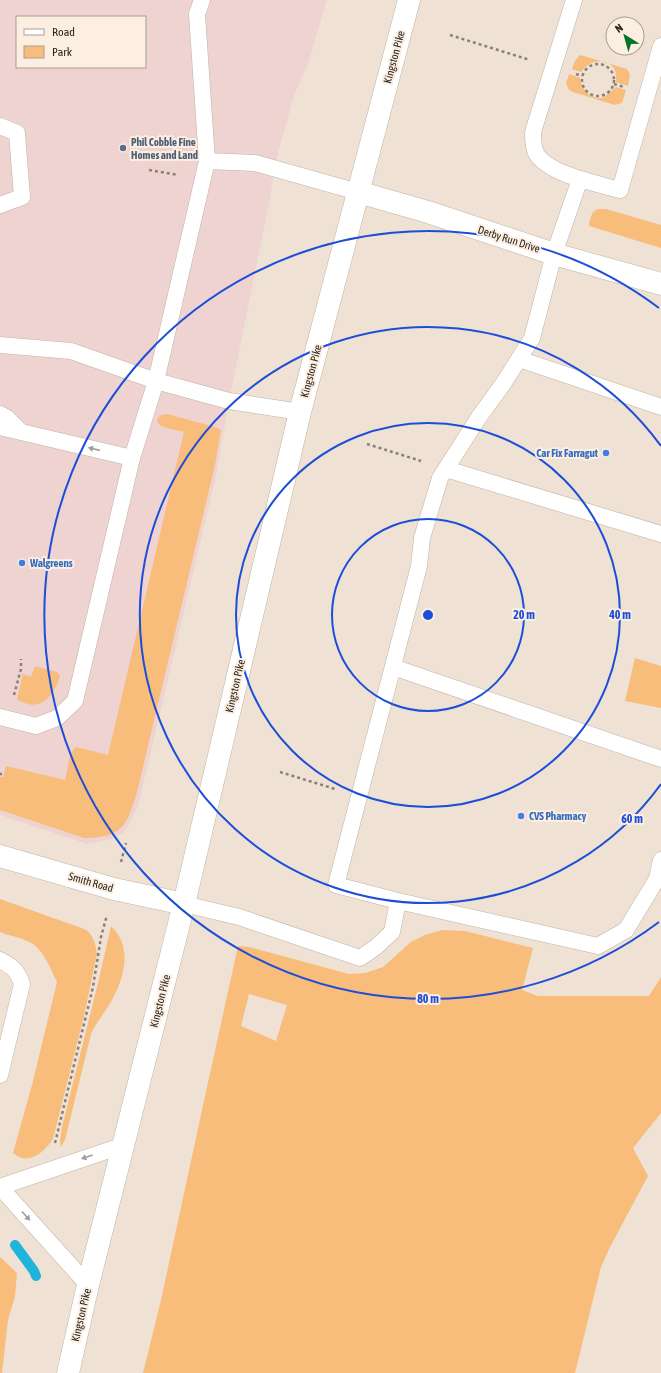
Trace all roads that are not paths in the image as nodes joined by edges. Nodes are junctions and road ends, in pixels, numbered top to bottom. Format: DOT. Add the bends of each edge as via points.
graph roads {
  1 [pos="202,0"];
  2 [pos="409,0"];
  3 [pos="574,0"];
  4 [pos="661,46"];
  5 [pos="0,126"];
  6 [pos="207,161"];
  7 [pos="580,179"];
  8 [pos="358,192"];
  9 [pos="0,205"];
  10 [pos="554,254"];
  11 [pos="661,284"];
  12 [pos="0,345"];
  13 [pos="519,359"];
  14 [pos="156,381"];
  15 [pos="661,407"];
  16 [pos="300,412"];
  17 [pos="0,414"];
  18 [pos="0,427"];
  19 [pos="22,432"];
  20 [pos="0,437"];
  21 [pos="132,458"];
  22 [pos="446,469"];
  23 [pos="661,534"];
  24 [pos="393,667"];
  25 [pos="0,717"];
  26 [pos="661,760"];
  27 [pos="0,856"];
  28 [pos="661,860"];
  29 [pos="398,902"];
  30 [pos="184,904"];
  31 [pos="0,960"];
  32 [pos="0,1075"];
  33 [pos="124,1144"];
  34 [pos="88,1285"];
  35 [pos="68,1373"];
  1 -- 6 [label="lane" via="197,14"];
  2 -- 8 [label="main road, Kingston Pike"];
  3 -- 7 [label="lane" via="533,132 537,155 554,169"];
  4 -- 7 [label="lane" via="620,190"];
  5 -- 9 [label="lane" via="18,133 22,197"];
  6 -- 8 [label="lane" via="256,163"];
  6 -- 14 [label="lane"];
  7 -- 10 [label="lane"];
  8 -- 10 [label="main road, Derby Run Drive" via="428,212"];
  8 -- 16 [label="main road, Kingston Pike"];
  10 -- 11 [label="main road, Derby Run Drive"];
  10 -- 13 [label="lane" via="532,338"];
  12 -- 14 [label="lane" via="71,350"];
  13 -- 15 [label="lane"];
  13 -- 22 [label="lane"];
  14 -- 16 [label="lane" via="229,401"];
  14 -- 21 [label="lane"];
  16 -- 30 [label="main road, Kingston Pike"];
  17 -- 19 [label="lane"];
  18 -- 19 [label="lane"];
  19 -- 20 [label="lane"];
  21 -- 19 [label="lane, one-way"];
  21 -- 25 [label="lane" via="75,701 57,718 36,726"];
  22 -- 23 [label="lane"];
  22 -- 24 [label="lane" via="440,478 422,538 419,566"];
  24 -- 26 [label="lane"];
  24 -- 29 [label="lane" via="336,885"];
  27 -- 30 [label="main road, Smith Road" via="114,889"];
  28 -- 29 [label="lane" via="657,879 626,930 598,946"];
  29 -- 30 [label="lane" via="392,932 360,958 239,917"];
  30 -- 33 [label="main road, Kingston Pike"];
  31 -- 32 [label="lane" via="18,973 22,984"];
  33 -- 34 [label="main road, Kingston Pike"];
  33 -- 34 [label="lane, one-way" via="0,1187"];
  34 -- 35 [label="main road, Kingston Pike"];
}
